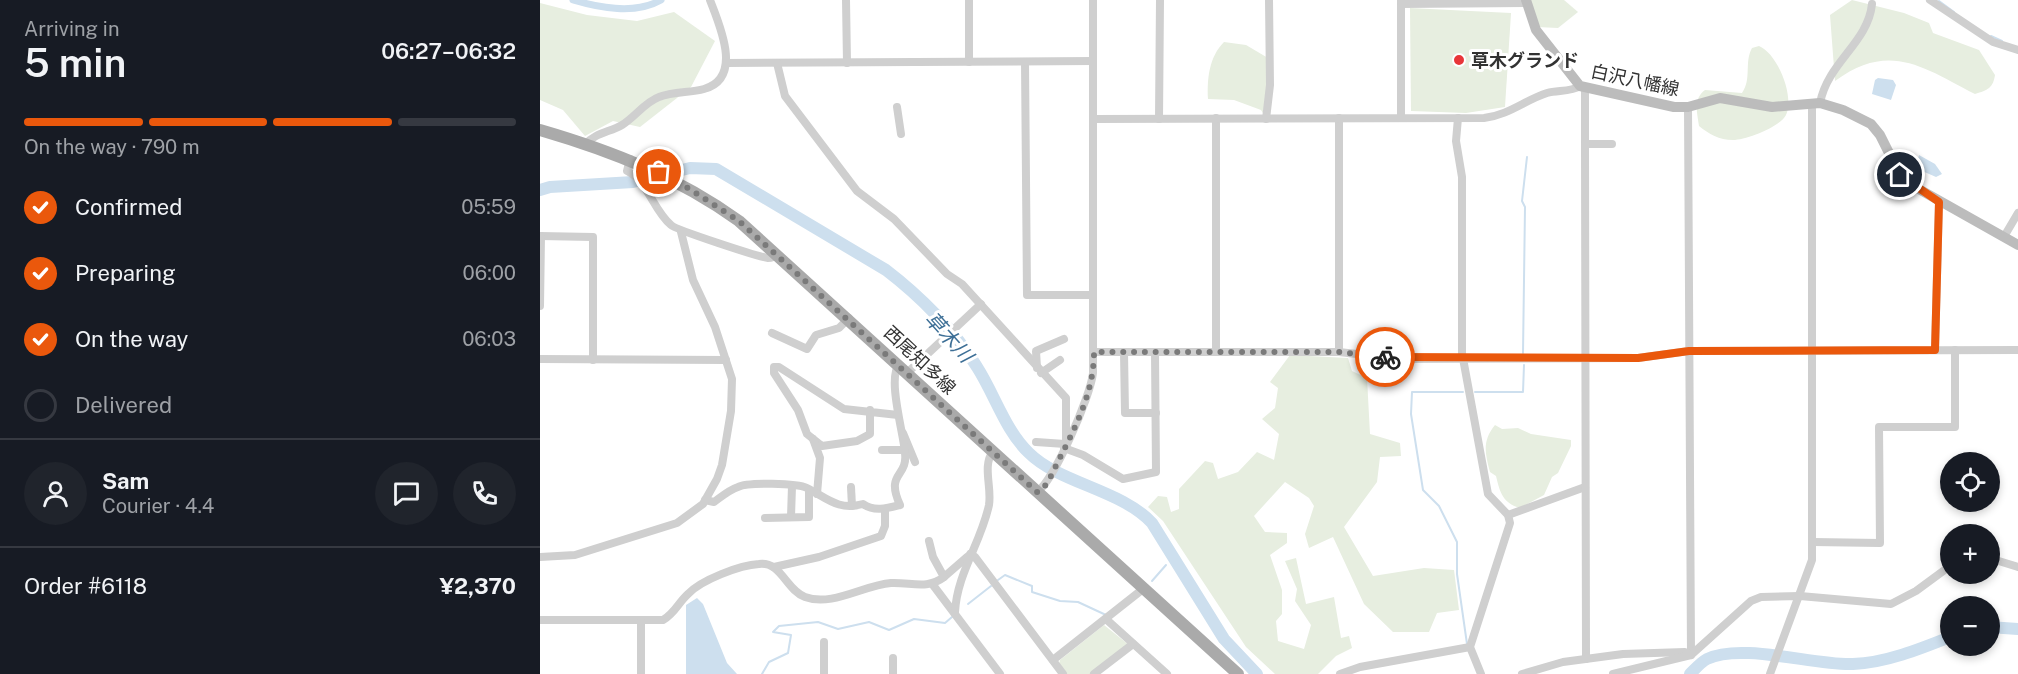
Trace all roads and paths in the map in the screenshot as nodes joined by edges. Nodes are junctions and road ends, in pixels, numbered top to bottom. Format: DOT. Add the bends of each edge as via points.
graph roads {
  1 [pos="710,0"];
  2 [pos="846,0"];
  3 [pos="969,0"];
  4 [pos="1093,0"];
  5 [pos="1160,0"];
  6 [pos="1269,0"];
  7 [pos="1930,0"];
  8 [pos="1526,1"];
  9 [pos="1401,2"];
  10 [pos="1872,4"];
  11 [pos="2018,50"];
  12 [pos="1093,61"];
  13 [pos="969,62"];
  14 [pos="1025,62"];
  15 [pos="726,63"];
  16 [pos="777,63"];
  17 [pos="847,63"];
  18 [pos="1582,87"];
  19 [pos="1816,104"];
  20 [pos="897,107"];
  21 [pos="1688,108"];
  22 [pos="1216,118"];
  23 [pos="1339,118"];
  24 [pos="1401,118"];
  25 [pos="1458,118"];
  26 [pos="1093,119"];
  27 [pos="1159,119"];
  28 [pos="1266,119"];
  29 [pos="540,130"];
  30 [pos="901,134"];
  31 [pos="586,144"];
  32 [pos="1584,144"];
  33 [pos="1612,144"];
  34 [pos="630,159"];
  35 [pos="1939,202"];
  36 [pos="2018,213"];
  37 [pos="681,232"];
  38 [pos="2005,235"];
  39 [pos="540,236"];
  40 [pos="2018,244"];
  41 [pos="776,254"];
  42 [pos="1093,295"];
  43 [pos="981,304"];
  44 [pos="540,306"];
  45 [pos="849,318"];
  46 [pos="772,333"];
  47 [pos="1064,339"];
  48 [pos="1935,350"];
  49 [pos="1955,350"];
  50 [pos="2018,350"];
  51 [pos="1689,351"];
  52 [pos="1812,351"];
  53 [pos="1094,352"];
  54 [pos="1124,352"];
  55 [pos="1155,352"];
  56 [pos="1216,352"];
  57 [pos="1339,352"];
  58 [pos="1463,358"];
  59 [pos="1585,358"];
  60 [pos="540,360"];
  61 [pos="593,360"];
  62 [pos="726,360"];
  63 [pos="1060,360"];
  64 [pos="903,369"];
  65 [pos="1039,371"];
  66 [pos="870,410"];
  67 [pos="1156,413"];
  68 [pos="898,415"];
  69 [pos="900,430"];
  70 [pos="813,439"];
  71 [pos="1036,442"];
  72 [pos="1065,445"];
  73 [pos="882,450"];
  74 [pos="905,450"];
  75 [pos="993,451"];
  76 [pos="915,462"];
  77 [pos="792,486"];
  78 [pos="1585,486"];
  79 [pos="851,487"];
  80 [pos="813,492"];
  81 [pos="1037,492"];
  82 [pos="705,500"];
  83 [pos="852,506"];
  84 [pos="885,509"];
  85 [pos="1508,515"];
  86 [pos="765,518"];
  87 [pos="791,518"];
  88 [pos="929,541"];
  89 [pos="1813,542"];
  90 [pos="969,556"];
  91 [pos="540,557"];
  92 [pos="2000,561"];
  93 [pos="774,567"];
  94 [pos="2018,567"];
  95 [pos="1940,573"];
  96 [pos="944,577"];
  97 [pos="933,585"];
  98 [pos="1143,589"];
  99 [pos="1800,596"];
  100 [pos="955,612"];
  101 [pos="540,620"];
  102 [pos="1107,620"];
  103 [pos="641,621"];
  104 [pos="824,642"];
  105 [pos="1133,644"];
  106 [pos="1470,647"];
  107 [pos="1691,655"];
  108 [pos="893,658"];
  109 [pos="1586,659"];
  110 [pos="1053,660"];
  111 [pos="641,674"];
  112 [pos="824,674"];
  113 [pos="893,674"];
  114 [pos="1000,674"];
  115 [pos="1064,674"];
  116 [pos="1094,674"];
  117 [pos="1167,674"];
  118 [pos="1238,674"];
  119 [pos="1340,674"];
  120 [pos="1481,674"];
  121 [pos="1522,674"];
  122 [pos="1613,674"];
  123 [pos="1770,674"];
  1 -- 15 [label="street" via="725,44"];
  2 -- 17 [label="street"];
  3 -- 13 [label="street"];
  4 -- 12 [label="street"];
  5 -- 27 [label="street"];
  6 -- 28 [label="street" via="1270,85"];
  7 -- 11 [label="street" via="1993,42"];
  8 -- 9 [label="street"];
  8 -- 18 [label="main road, 白沢八幡線" via="1536,30"];
  9 -- 24 [label="street"];
  10 -- 19 [label="street" via="1858,40 1838,61"];
  12 -- 14 [label="street"];
  12 -- 26 [label="street"];
  13 -- 14 [label="street"];
  13 -- 17 [label="street"];
  14 -- 42 [label="street" via="1027,295"];
  15 -- 16 [label="street"];
  15 -- 31 [label="street" via="722,75 708,88 658,97 625,123"];
  16 -- 17 [label="street"];
  16 -- 43 [label="street" via="785,96 857,191 894,219"];
  18 -- 21 [label="main road, 白沢八幡線"];
  18 -- 25 [label="street" via="1545,94 1507,114"];
  18 -- 32 [label="street"];
  19 -- 21 [label="main road, 白沢八幡線" via="1772,107 1720,98"];
  19 -- 35 [label="main road, 白沢八幡線" via="1843,110 1871,124 1900,175"];
  19 -- 52 [label="street"];
  20 -- 30 [label="street"];
  21 -- 51 [label="street"];
  22 -- 27 [label="street"];
  22 -- 28 [label="street"];
  22 -- 56 [label="street"];
  23 -- 24 [label="street"];
  23 -- 28 [label="street"];
  23 -- 57 [label="street"];
  24 -- 25 [label="street"];
  25 -- 58 [label="street"];
  26 -- 27 [label="street"];
  26 -- 42 [label="street"];
  29 -- 31 [label="main road, 西尾知多線"];
  31 -- 34 [label="main road, 西尾知多線"];
  32 -- 33 [label="street"];
  32 -- 59 [label="street"];
  34 -- 37 [label="street" via="627,171 644,187 670,225"];
  34 -- 41 [label="main road, 西尾知多線" via="718,206"];
  35 -- 38 [label="main road, 白沢八幡線"];
  35 -- 48 [label="street"];
  36 -- 38 [label="street"];
  37 -- 41 [label="street" via="766,258"];
  37 -- 62 [label="street" via="693,280"];
  38 -- 40 [label="main road, 白沢八幡線"];
  39 -- 44 [label="street"];
  39 -- 61 [label="street" via="593,237"];
  41 -- 45 [label="main road, 西尾知多線"];
  42 -- 53 [label="street"];
  43 -- 64 [label="street"];
  43 -- 65 [label="street"];
  45 -- 46 [label="street" via="839,328 816,335 807,349"];
  45 -- 64 [label="main road, 西尾知多線"];
  47 -- 65 [label="street" via="1036,351"];
  48 -- 49 [label="street"];
  48 -- 52 [label="street"];
  49 -- 50 [label="street"];
  49 -- 89 [label="street" via="1954,427 1879,427 1880,543"];
  51 -- 52 [label="street"];
  51 -- 59 [label="street" via="1638,358"];
  51 -- 107 [label="street"];
  52 -- 89 [label="street"];
  53 -- 54 [label="street"];
  53 -- 72 [label="street" via="1092,384"];
  54 -- 55 [label="street"];
  54 -- 67 [label="street" via="1125,413"];
  55 -- 56 [label="street"];
  55 -- 67 [label="street"];
  56 -- 57 [label="street"];
  57 -- 58 [label="street"];
  58 -- 59 [label="street"];
  58 -- 85 [label="street" via="1488,494"];
  59 -- 78 [label="street"];
  60 -- 61 [label="street"];
  61 -- 62 [label="street"];
  62 -- 82 [label="street" via="732,379 731,411 722,465"];
  63 -- 65 [label="street"];
  64 -- 68 [label="street" via="894,374"];
  64 -- 75 [label="main road, 西尾知多線"];
  65 -- 72 [label="street" via="1066,398"];
  66 -- 68 [label="street"];
  66 -- 70 [label="street" via="870,434 857,441 822,446"];
  66 -- 70 [label="street" via="844,409 774,367"];
  67 -- 72 [label="street" via="1156,472 1123,480"];
  68 -- 69 [label="street"];
  69 -- 74 [label="street"];
  69 -- 76 [label="street"];
  70 -- 80 [label="street" via="820,458"];
  71 -- 72 [label="street"];
  72 -- 81 [label="street" via="1051,476"];
  73 -- 74 [label="street"];
  74 -- 84 [label="street" via="905,464 893,490 900,505"];
  75 -- 81 [label="main road, 西尾知多線"];
  75 -- 90 [label="street" via="987,466 988,509"];
  77 -- 80 [label="street"];
  77 -- 82 [label="street" via="740,486 714,502"];
  77 -- 87 [label="street"];
  78 -- 85 [label="street"];
  78 -- 109 [label="street"];
  79 -- 83 [label="street"];
  80 -- 83 [label="street" via="826,501"];
  80 -- 87 [label="street" via="809,517"];
  81 -- 98 [label="main road, 西尾知多線"];
  82 -- 91 [label="street" via="688,518 677,523 575,555"];
  83 -- 84 [label="street"];
  84 -- 93 [label="street" via="882,536"];
  85 -- 106 [label="street" via="1509,528"];
  86 -- 87 [label="street"];
  88 -- 96 [label="street"];
  89 -- 99 [label="street" via="1811,567"];
  90 -- 96 [label="street"];
  90 -- 100 [label="street" via="957,589"];
  90 -- 110 [label="street" via="975,557"];
  92 -- 94 [label="street"];
  93 -- 97 [label="street" via="799,594 818,599 890,583"];
  93 -- 103 [label="street" via="762,563 745,566 706,581 688,594 669,617"];
  95 -- 99 [label="street" via="1891,604"];
  96 -- 97 [label="street"];
  97 -- 100 [label="street"];
  98 -- 102 [label="street"];
  98 -- 118 [label="main road, 西尾知多線"];
  99 -- 107 [label="street" via="1751,601"];
  99 -- 123 [label="street"];
  100 -- 114 [label="street" via="962,627"];
  101 -- 103 [label="street"];
  102 -- 105 [label="street"];
  102 -- 110 [label="street"];
  103 -- 111 [label="street"];
  104 -- 112 [label="street"];
  105 -- 116 [label="street"];
  105 -- 117 [label="street"];
  106 -- 119 [label="street"];
  106 -- 120 [label="street"];
  107 -- 109 [label="street" via="1664,652"];
  107 -- 122 [label="street"];
  108 -- 113 [label="street"];
  109 -- 121 [label="street"];
  110 -- 115 [label="street"];
}
